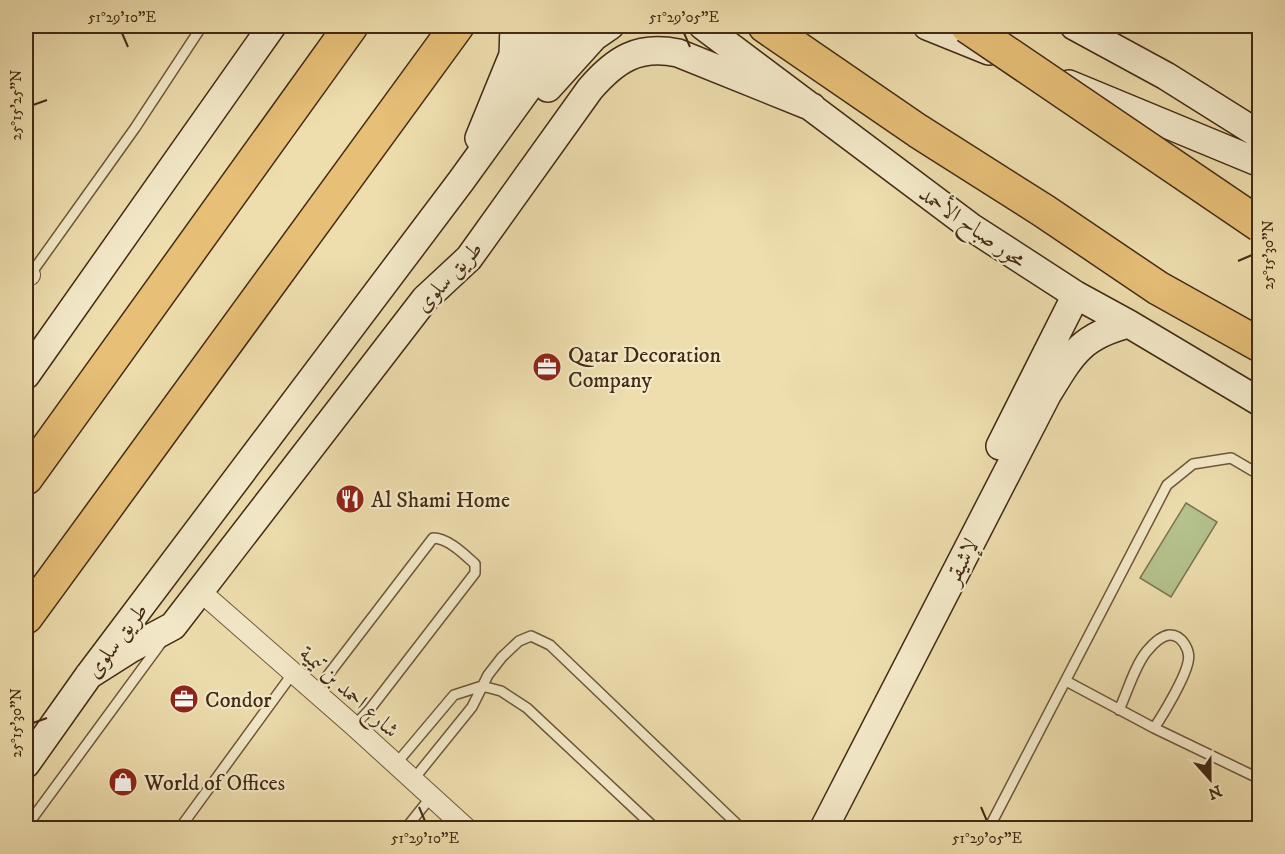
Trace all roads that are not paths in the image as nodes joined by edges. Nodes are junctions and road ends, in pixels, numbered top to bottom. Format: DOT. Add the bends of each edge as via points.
graph roads {
  1 [pos="202,26"];
  2 [pos="272,26"];
  3 [pos="351,26"];
  4 [pos="457,26"];
  5 [pos="514,26"];
  6 [pos="547,26"];
  7 [pos="573,26"];
  8 [pos="610,26"];
  9 [pos="703,26"];
  10 [pos="765,26"];
  11 [pos="927,26"];
  12 [pos="967,26"];
  13 [pos="1074,26"];
  14 [pos="812,107"];
  15 [pos="1260,135"];
  16 [pos="1260,163"];
  17 [pos="461,181"];
  18 [pos="1260,225"];
  19 [pos="27,276"];
  20 [pos="1076,295"];
  21 [pos="1129,324"];
  22 [pos="1260,345"];
  23 [pos="26,375"];
  24 [pos="1260,402"];
  25 [pos="249,464"];
  26 [pos="1260,475"];
  27 [pos="26,477"];
  28 [pos="221,562"];
  29 [pos="200,591"];
  30 [pos="26,617"];
  31 [pos="173,626"];
  32 [pos="294,673"];
  33 [pos="89,675"];
  34 [pos="1066,681"];
  35 [pos="482,686"];
  36 [pos="315,692"];
  37 [pos="1119,710"];
  38 [pos="354,726"];
  39 [pos="1154,728"];
  40 [pos="26,764"];
  41 [pos="395,765"];
  42 [pos="1260,779"];
  43 [pos="413,780"];
  44 [pos="431,797"];
  45 [pos="26,827"];
  46 [pos="180,828"];
  47 [pos="406,828"];
  48 [pos="466,828"];
  49 [pos="655,828"];
  50 [pos="741,828"];
  51 [pos="808,828"];
  52 [pos="824,828"];
  53 [pos="989,828"];
  1 -- 19 [label="lane" via="135,128"];
  2 -- 23 [label="street"];
  3 -- 27 [label="highway"];
  4 -- 30 [label="highway"];
  5 -- 17 [label="street" via="513,55"];
  6 -- 17 [label="street"];
  7 -- 17 [label="street, طريق سلوى"];
  8 -- 17 [label="street" via="572,59 504,140"];
  9 -- 14 [label="street, محور صباح الأحمد"];
  10 -- 22 [label="highway" via="1158,288"];
  11 -- 16 [label="street"];
  12 -- 18 [label="highway, bridge"];
  13 -- 15 [label="street" via="1166,76"];
  14 -- 20 [label="street, محور صباح الأحمد" via="971,227"];
  14 -- 28 [label="street, طريق سلوى" via="678,53 642,51 607,70 469,258 424,299"];
  17 -- 25 [label="street, طريق سلوى"];
  20 -- 21 [label="street, محور صباح الأحمد"];
  20 -- 51 [label="street, لإشيقر"];
  21 -- 24 [label="street, محور صباح الأحمد"];
  21 -- 52 [label="street, لإشيقر" via="1104,330 1083,344 1047,394"];
  25 -- 28 [label="street" via="235,499"];
  25 -- 33 [label="street, طريق سلوى"];
  26 -- 34 [label="lane" via="1231,458 1193,464 1167,485"];
  28 -- 29 [label="street, طريق سلوى"];
  29 -- 31 [label="street, طريق سلوى"];
  29 -- 32 [label="street, شارع احمد بن تيمية"];
  31 -- 33 [label="street"];
  31 -- 45 [label="lane"];
  32 -- 36 [label="street, شارع احمد بن تيمية"];
  32 -- 46 [label="lane"];
  33 -- 40 [label="street, طريق سلوى"];
  34 -- 37 [label="lane"];
  34 -- 53 [label="lane"];
  35 -- 41 [label="lane" via="454,695"];
  35 -- 43 [label="lane" via="472,707"];
  35 -- 49 [label="lane" via="501,690 527,708"];
  35 -- 50 [label="lane" via="519,641 531,636 549,645"];
  36 -- 38 [label="street, شارع احمد بن تيمية"];
  36 -- 38 [label="lane" via="433,538 457,548 475,564 475,573"];
  37 -- 39 [label="lane"];
  37 -- 39 [label="lane" via="1145,653 1169,635 1178,638 1184,642 1189,661"];
  38 -- 41 [label="street, شارع احمد بن تيمية"];
  39 -- 42 [label="lane"];
  41 -- 43 [label="street, شارع احمد بن تيمية"];
  43 -- 44 [label="street, شارع احمد بن تيمية"];
  44 -- 47 [label="lane"];
  44 -- 48 [label="street, شارع احمد بن تيمية"];
}
